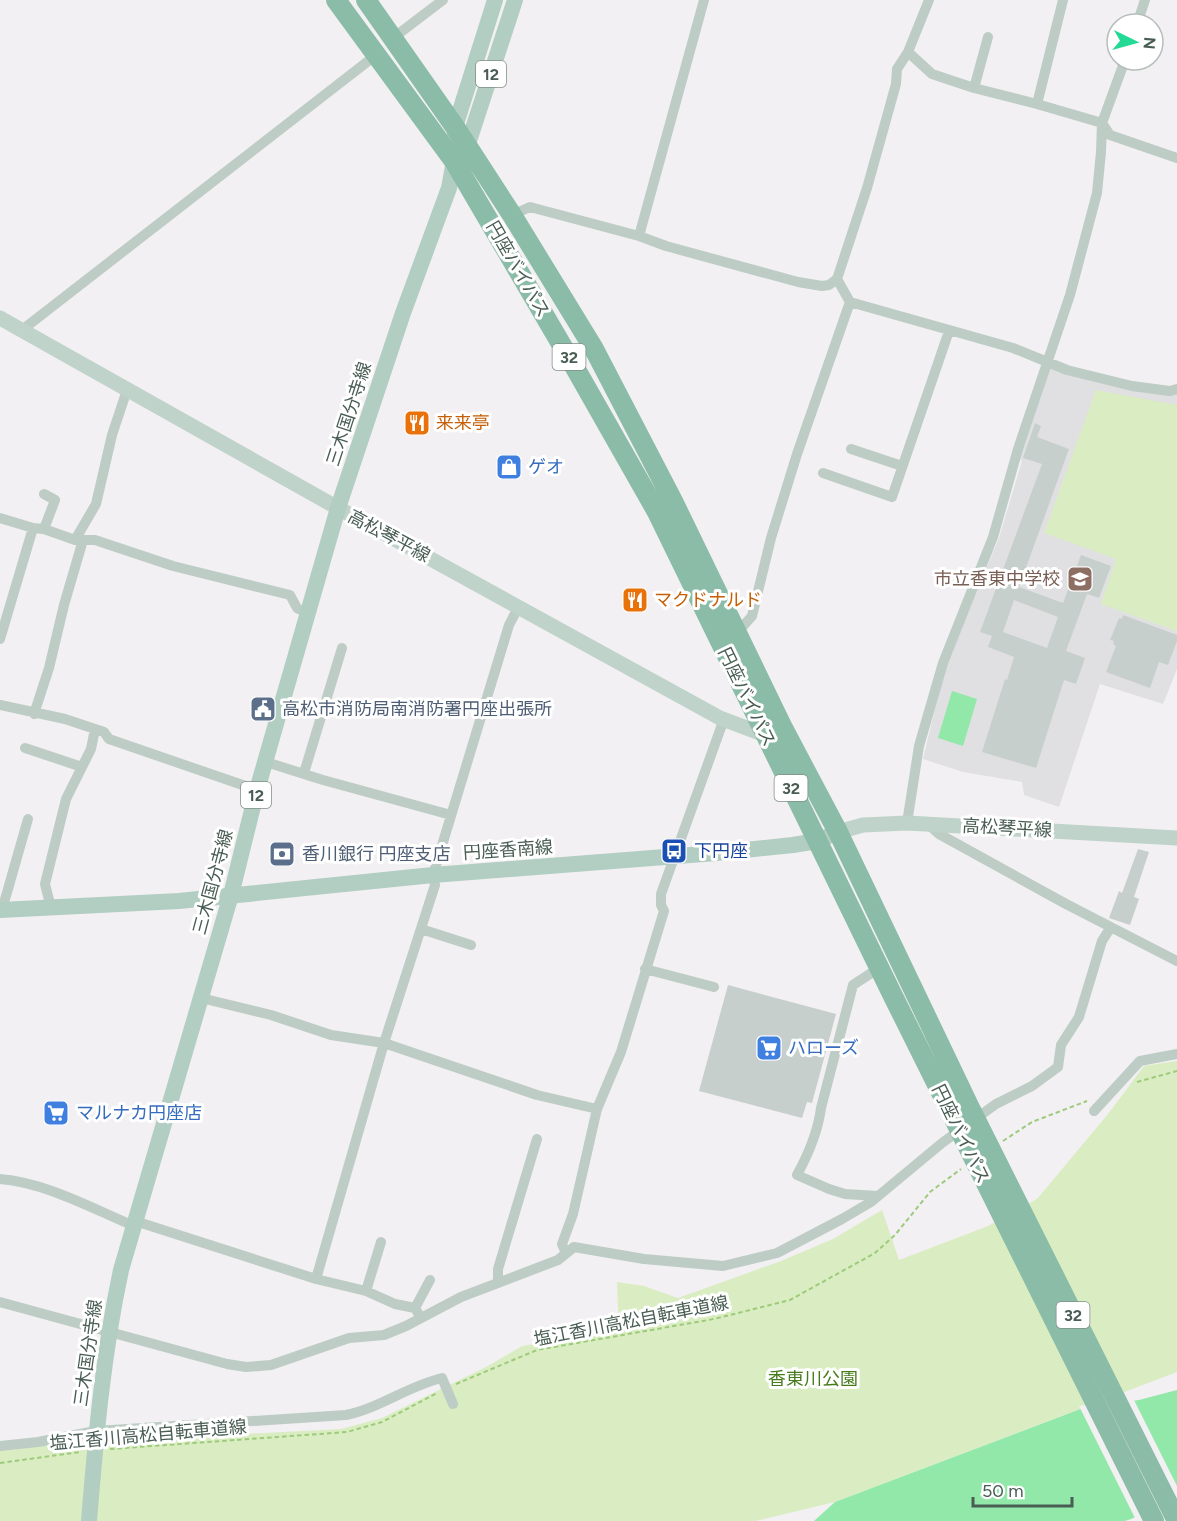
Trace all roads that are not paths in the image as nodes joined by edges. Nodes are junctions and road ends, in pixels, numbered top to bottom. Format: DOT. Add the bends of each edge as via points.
graph roads {
  1 [pos="336,0"];
  2 [pos="366,0"];
  3 [pos="443,0"];
  4 [pos="495,0"];
  5 [pos="514,0"];
  6 [pos="704,0"];
  7 [pos="929,0"];
  8 [pos="1063,0"];
  9 [pos="988,37"];
  10 [pos="393,38"];
  11 [pos="908,52"];
  12 [pos="376,55"];
  13 [pos="1120,72"];
  14 [pos="974,88"];
  15 [pos="1037,104"];
  16 [pos="1101,123"];
  17 [pos="455,127"];
  18 [pos="461,154"];
  19 [pos="1177,158"];
  20 [pos="512,216"];
  21 [pos="639,236"];
  22 [pos="837,279"];
  23 [pos="850,302"];
  24 [pos="0,318"];
  25 [pos="22,330"];
  26 [pos="948,331"];
  27 [pos="1047,363"];
  28 [pos="1177,389"];
  29 [pos="128,390"];
  30 [pos="851,449"];
  31 [pos="902,466"];
  32 [pos="823,473"];
  33 [pos="44,494"];
  34 [pos="338,508"];
  35 [pos="0,518"];
  36 [pos="39,529"];
  37 [pos="79,540"];
  38 [pos="519,606"];
  39 [pos="307,613"];
  40 [pos="737,633"];
  41 [pos="0,639"];
  42 [pos="342,648"];
  43 [pos="0,705"];
  44 [pos="34,714"];
  45 [pos="724,719"];
  46 [pos="95,729"];
  47 [pos="774,732"];
  48 [pos="25,748"];
  49 [pos="266,762"];
  50 [pos="82,767"];
  51 [pos="304,773"];
  52 [pos="258,790"];
  53 [pos="451,815"];
  54 [pos="28,819"];
  55 [pos="907,823"];
  56 [pos="928,824"];
  57 [pos="838,832"];
  58 [pos="1177,838"];
  59 [pos="817,841"];
  60 [pos="675,856"];
  61 [pos="433,875"];
  62 [pos="231,895"];
  63 [pos="51,908"];
  64 [pos="1,910"];
  65 [pos="1111,927"];
  66 [pos="421,929"];
  67 [pos="471,945"];
  68 [pos="1177,961"];
  69 [pos="879,968"];
  70 [pos="645,969"];
  71 [pos="714,987"];
  72 [pos="201,998"];
  73 [pos="384,1043"];
  74 [pos="1177,1054"];
  75 [pos="597,1109"];
  76 [pos="1094,1111"];
  77 [pos="961,1112"];
  78 [pos="537,1139"];
  79 [pos="0,1179"];
  80 [pos="878,1196"];
  81 [pos="135,1223"];
  82 [pos="381,1242"];
  83 [pos="566,1253"];
  84 [pos="316,1279"];
  85 [pos="430,1280"];
  86 [pos="498,1282"];
  87 [pos="366,1291"];
  88 [pos="0,1302"];
  89 [pos="418,1313"];
  90 [pos="108,1331"];
  91 [pos="453,1404"];
  92 [pos="100,1440"];
  93 [pos="0,1446"];
  94 [pos="89,1521"];
  95 [pos="1154,1521"];
  96 [pos="1177,1521"];
  1 -- 12 [label="highway, 円座バイパス / 32"];
  2 -- 10 [label="highway, 円座バイパス / 32"];
  3 -- 10 [label="street"];
  4 -- 17 [label="main road, 12"];
  5 -- 18 [label="main road, 三木国分寺線 / 12"];
  6 -- 21 [label="street"];
  7 -- 11 [label="street"];
  8 -- 15 [label="street"];
  9 -- 14 [label="street"];
  10 -- 17 [label="highway, 円座バイパス / 32"];
  11 -- 14 [label="street" via="932,74"];
  11 -- 22 [label="street" via="897,69 867,188"];
  12 -- 18 [label="highway, 円座バイパス / 32"];
  12 -- 25 [label="street"];
  13 -- 16 [label="street"];
  14 -- 15 [label="street"];
  15 -- 16 [label="street"];
  16 -- 19 [label="street" via="1110,135"];
  16 -- 27 [label="street" via="1096,193 1070,295"];
  17 -- 18 [label="highway, 円座バイパス / 32"];
  18 -- 20 [label="highway, 円座バイパス / 32"];
  18 -- 34 [label="main road, 三木国分寺線 / 12"];
  18 -- 47 [label="highway, 円座バイパス / 32"];
  20 -- 21 [label="street" via="530,207"];
  20 -- 40 [label="highway, 円座バイパス / 32" via="594,349"];
  21 -- 22 [label="street" via="798,282 822,286"];
  22 -- 23 [label="street"];
  23 -- 26 [label="street"];
  23 -- 40 [label="street" via="797,454 752,616"];
  24 -- 25 [label="main road, 高松琴平線"];
  25 -- 29 [label="main road, 高松琴平線"];
  26 -- 27 [label="street" via="1013,348"];
  26 -- 31 [label="street"];
  27 -- 28 [label="street" via="1131,386"];
  27 -- 55 [label="street" via="993,537 943,663 919,746"];
  29 -- 34 [label="main road, 高松琴平線"];
  29 -- 37 [label="street" via="112,435 96,504"];
  30 -- 31 [label="street"];
  31 -- 32 [label="street" via="892,497"];
  33 -- 36 [label="street" via="55,500"];
  34 -- 38 [label="main road, 高松琴平線"];
  34 -- 39 [label="main road, 三木国分寺線 / 12"];
  35 -- 36 [label="street"];
  36 -- 37 [label="street"];
  36 -- 41 [label="street"];
  37 -- 39 [label="street" via="95,540 163,563 290,595 297,608"];
  37 -- 44 [label="street" via="49,668"];
  38 -- 45 [label="main road, 高松琴平線"];
  38 -- 53 [label="street" via="508,626"];
  39 -- 49 [label="main road, 三木国分寺線 / 12"];
  40 -- 47 [label="highway, 円座バイパス / 32"];
  42 -- 51 [label="street"];
  43 -- 44 [label="street"];
  44 -- 46 [label="street"];
  45 -- 47 [label="main road, 高松琴平線"];
  45 -- 60 [label="street"];
  46 -- 50 [label="street"];
  46 -- 52 [label="street" via="109,739"];
  47 -- 57 [label="highway, 円座バイパス / 32"];
  47 -- 59 [label="highway, 円座バイパス / 32"];
  48 -- 50 [label="street"];
  49 -- 51 [label="street"];
  49 -- 52 [label="main road, 三木国分寺線 / 12"];
  50 -- 63 [label="street" via="66,799 45,884"];
  51 -- 53 [label="street"];
  52 -- 62 [label="main road, 三木国分寺線 / 12"];
  53 -- 61 [label="street"];
  54 -- 64 [label="street"];
  55 -- 56 [label="main road, 高松琴平線"];
  55 -- 57 [label="main road, 高松琴平線" via="863,825"];
  56 -- 58 [label="main road, 高松琴平線"];
  56 -- 65 [label="street" via="939,834"];
  57 -- 59 [label="main road, 円座香南線"];
  57 -- 77 [label="highway, 円座バイパス / 32"];
  59 -- 60 [label="main road, 円座香南線"];
  59 -- 69 [label="highway, 円座バイパス / 32"];
  60 -- 61 [label="main road, 円座香南線"];
  60 -- 70 [label="street" via="661,894 664,911"];
  61 -- 62 [label="main road, 円座香南線"];
  61 -- 66 [label="street" via="435,885"];
  62 -- 63 [label="main road, 円座香南線" via="179,902"];
  62 -- 72 [label="main road, 三木国分寺線 / 12"];
  63 -- 64 [label="main road, 円座香南線"];
  65 -- 68 [label="street"];
  65 -- 80 [label="street" via="1102,941 1079,1017 1061,1045 1058,1068 942,1143"];
  66 -- 67 [label="street"];
  66 -- 73 [label="street"];
  69 -- 77 [label="highway, 円座バイパス / 32"];
  69 -- 80 [label="street" via="853,985 819,1126 797,1174 845,1194"];
  70 -- 71 [label="street"];
  70 -- 75 [label="street" via="621,1052"];
  72 -- 73 [label="street" via="331,1035"];
  72 -- 81 [label="main road, 三木国分寺線 / 12"];
  73 -- 75 [label="street" via="537,1095"];
  73 -- 84 [label="street"];
  74 -- 76 [label="street" via="1140,1061"];
  75 -- 83 [label="street" via="573,1214 562,1244"];
  77 -- 95 [label="highway, 円座バイパス / 32"];
  77 -- 96 [label="highway, 円座バイパス / 32"];
  78 -- 86 [label="street" via="498,1269"];
  79 -- 81 [label="street" via="54,1192"];
  80 -- 83 [label="street" via="777,1253 723,1266 574,1248"];
  81 -- 84 [label="street"];
  81 -- 90 [label="main road, 三木国分寺線 / 12"];
  82 -- 87 [label="street"];
  83 -- 86 [label="street" via="558,1260"];
  84 -- 87 [label="street"];
  85 -- 89 [label="street"];
  86 -- 89 [label="street"];
  87 -- 89 [label="street"];
  88 -- 90 [label="street"];
  89 -- 90 [label="street" via="406,1326 384,1335 349,1338 271,1365 246,1367"];
  90 -- 92 [label="main road, 三木国分寺線 / 12"];
  91 -- 92 [label="street" via="442,1378 365,1411 346,1415"];
  92 -- 93 [label="street"];
  92 -- 94 [label="main road, 三木国分寺線 / 12"];
}
